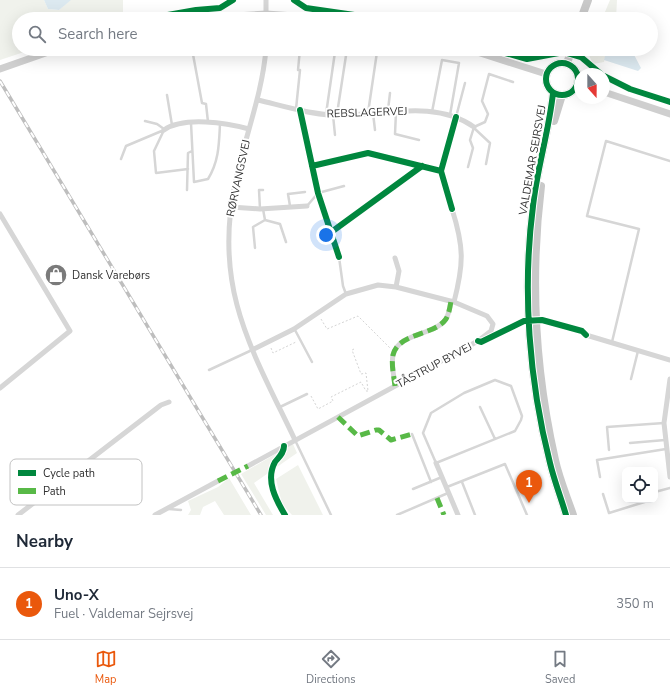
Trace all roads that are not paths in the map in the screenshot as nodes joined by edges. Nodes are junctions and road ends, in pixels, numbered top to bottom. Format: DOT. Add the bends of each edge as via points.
graph roads {
  1 [pos="266,0"];
  2 [pos="588,0"];
  3 [pos="266,12"];
  4 [pos="584,12"];
  5 [pos="37,56"];
  6 [pos="193,56"];
  7 [pos="265,56"];
  8 [pos="299,56"];
  9 [pos="334,56"];
  10 [pos="345,56"];
  11 [pos="377,56"];
  12 [pos="490,56"];
  13 [pos="570,56"];
  14 [pos="567,63"];
  15 [pos="0,69"];
  16 [pos="574,69"];
  17 [pos="546,74"];
  18 [pos="513,82"];
  19 [pos="465,83"];
  20 [pos="574,90"];
  21 [pos="390,93"];
  22 [pos="553,93"];
  23 [pos="610,94"];
  24 [pos="167,95"];
  25 [pos="562,96"];
  26 [pos="258,100"];
  27 [pos="296,109"];
  28 [pos="388,110"];
  29 [pos="396,110"];
  30 [pos="432,112"];
  31 [pos="370,113"];
  32 [pos="326,114"];
  33 [pos="670,114"];
  34 [pos="335,115"];
  35 [pos="449,116"];
  36 [pos="456,117"];
  37 [pos="145,121"];
  38 [pos="208,122"];
  39 [pos="191,123"];
  40 [pos="220,123"];
  41 [pos="172,125"];
  42 [pos="474,127"];
  43 [pos="249,129"];
  44 [pos="164,130"];
  45 [pos="375,130"];
  46 [pos="335,135"];
  47 [pos="419,140"];
  48 [pos="192,150"];
  49 [pos="121,159"];
  50 [pos="670,161"];
  51 [pos="486,164"];
  52 [pos="468,167"];
  53 [pos="188,169"];
  54 [pos="344,186"];
  55 [pos="187,190"];
  56 [pos="262,190"];
  57 [pos="306,192"];
  58 [pos="290,206"];
  59 [pos="307,206"];
  60 [pos="231,207"];
  61 [pos="452,208"];
  62 [pos="261,209"];
  63 [pos="0,214"];
  64 [pos="265,220"];
  65 [pos="286,242"];
  66 [pos="255,248"];
  67 [pos="339,257"];
  68 [pos="395,258"];
  69 [pos="396,287"];
  70 [pos="346,294"];
  71 [pos="452,301"];
  72 [pos="294,329"];
  73 [pos="586,335"];
  74 [pos="612,343"];
  75 [pos="252,350"];
  76 [pos="638,350"];
  77 [pos="670,360"];
  78 [pos="312,362"];
  79 [pos="209,370"];
  80 [pos="631,379"];
  81 [pos="670,379"];
  82 [pos="395,386"];
  83 [pos="0,388"];
  84 [pos="307,394"];
  85 [pos="169,402"];
  86 [pos="279,407"];
  87 [pos="480,407"];
  88 [pos="664,423"];
  89 [pos="412,434"];
  90 [pos="494,439"];
  91 [pos="295,440"];
  92 [pos="667,442"];
  93 [pos="630,443"];
  94 [pos="666,449"];
  95 [pos="609,450"];
  96 [pos="91,459"];
  97 [pos="436,463"];
  98 [pos="248,466"];
  99 [pos="670,474"];
  100 [pos="442,477"];
  101 [pos="600,477"];
  102 [pos="218,482"];
  103 [pos="431,482"];
  104 [pos="462,482"];
  105 [pos="447,488"];
  106 [pos="670,488"];
  107 [pos="413,489"];
  108 [pos="658,491"];
  109 [pos="449,493"];
  110 [pos="604,494"];
  111 [pos="641,503"];
  112 [pos="31,505"];
  113 [pos="167,509"];
  114 [pos="181,510"];
  115 [pos="18,515"];
  116 [pos="156,515"];
  117 [pos="331,515"];
  118 [pos="397,515"];
  119 [pos="458,515"];
  120 [pos="475,515"];
  121 [pos="527,515"];
  122 [pos="566,515"];
  123 [pos="573,515"];
  1 -- 3 [label="street"];
  2 -- 4 [label="main road"];
  5 -- 15 [label="street"];
  6 -- 38 [label="lane"];
  7 -- 26 [label="street, RØRVANGSVEJ"];
  8 -- 27 [label="lane"];
  9 -- 32 [label="lane"];
  10 -- 34 [label="lane"];
  11 -- 31 [label="lane"];
  12 -- 17 [label="street"];
  13 -- 14 [label="main road"];
  14 -- 16 [label="main road"];
  14 -- 17 [label="main road" via="553,65"];
  17 -- 22 [label="main road" via="548,88"];
  18 -- 42 [label="lane" via="489,74 482,101 488,114 485,122"];
  19 -- 36 [label="lane"];
  20 -- 25 [label="main road"];
  21 -- 28 [label="lane"];
  22 -- 25 [label="main road"];
  22 -- 122 [label="main road, VALDEMAR SEJRSVEJ" via="532,207 528,264 529,322 536,395 550,463"];
  23 -- 33 [label="street"];
  24 -- 41 [label="lane"];
  25 -- 123 [label="main road, VALDEMAR SEJRSVEJ" via="551,130 540,200 535,264 536,322 555,461"];
  26 -- 27 [label="street, REBSLAGERVEJ"];
  26 -- 43 [label="street, RØRVANGSVEJ"];
  27 -- 32 [label="street, REBSLAGERVEJ"];
  28 -- 29 [label="street, REBSLAGERVEJ"];
  28 -- 31 [label="street, REBSLAGERVEJ"];
  29 -- 30 [label="street, REBSLAGERVEJ"];
  29 -- 47 [label="lane" via="395,134"];
  30 -- 35 [label="street, REBSLAGERVEJ"];
  30 -- 35 [label="lane" via="442,60 459,63"];
  31 -- 34 [label="street, REBSLAGERVEJ"];
  31 -- 45 [label="lane"];
  32 -- 34 [label="street, REBSLAGERVEJ"];
  34 -- 46 [label="lane"];
  35 -- 36 [label="street, REBSLAGERVEJ"];
  36 -- 42 [label="street, REBSLAGERVEJ"];
  37 -- 44 [label="lane" via="157,124"];
  38 -- 39 [label="street"];
  38 -- 40 [label="street"];
  39 -- 41 [label="street"];
  39 -- 48 [label="lane"];
  40 -- 43 [label="street"];
  40 -- 48 [label="lane" via="219,153 215,168 208,179 194,182"];
  41 -- 44 [label="street"];
  42 -- 51 [label="lane" via="490,143"];
  42 -- 52 [label="lane" via="470,140 473,148"];
  43 -- 60 [label="street, RØRVANGSVEJ"];
  44 -- 49 [label="lane" via="126,146"];
  44 -- 53 [label="lane" via="154,151 156,173"];
  48 -- 53 [label="lane" via="188,153"];
  50 -- 74 [label="lane" via="606,141 587,216 639,229"];
  53 -- 55 [label="lane"];
  54 -- 59 [label="lane" via="318,193"];
  56 -- 62 [label="lane" via="259,190"];
  57 -- 58 [label="lane" via="288,194"];
  58 -- 59 [label="street"];
  58 -- 62 [label="street"];
  60 -- 62 [label="street"];
  60 -- 75 [label="street, RØRVANGSVEJ" via="228,237 231,288"];
  61 -- 71 [label="street" via="460,234 462,257 460,280"];
  62 -- 64 [label="lane"];
  63 -- 83 [label="street" via="70,331"];
  64 -- 65 [label="lane" via="280,224"];
  64 -- 66 [label="lane" via="254,227"];
  67 -- 70 [label="lane"];
  68 -- 69 [label="street" via="399,271"];
  69 -- 70 [label="street, TÅSTRUP BYVEJ" via="374,285"];
  69 -- 71 [label="street, TÅSTRUP BYVEJ"];
  70 -- 72 [label="street, TÅSTRUP BYVEJ"];
  71 -- 82 [label="street" via="442,323 404,341 395,351 392,360"];
  71 -- 82 [label="street, TÅSTRUP BYVEJ" via="489,318 493,324 491,332 449,358"];
  72 -- 75 [label="street, TÅSTRUP BYVEJ"];
  72 -- 78 [label="lane"];
  73 -- 74 [label="street"];
  74 -- 76 [label="street"];
  75 -- 79 [label="lane"];
  75 -- 86 [label="street, RØRVANGSVEJ"];
  76 -- 77 [label="street"];
  76 -- 80 [label="lane"];
  81 -- 88 [label="street"];
  82 -- 91 [label="street, TÅSTRUP BYVEJ"];
  84 -- 86 [label="lane"];
  85 -- 96 [label="street" via="161,405"];
  86 -- 91 [label="street, RØRVANGSVEJ"];
  87 -- 90 [label="lane"];
  88 -- 92 [label="street"];
  88 -- 95 [label="lane" via="607,427"];
  89 -- 103 [label="lane"];
  90 -- 97 [label="lane"];
  90 -- 97 [label="lane" via="515,431 522,416 511,386 495,380 464,393 431,413 423,433"];
  91 -- 98 [label="street, TÅSTRUP BYVEJ"];
  91 -- 117 [label="lane"];
  92 -- 93 [label="lane"];
  92 -- 94 [label="street"];
  94 -- 99 [label="street"];
  94 -- 101 [label="lane" via="597,460"];
  97 -- 100 [label="street"];
  100 -- 103 [label="lane"];
  100 -- 105 [label="street"];
  102 -- 113 [label="street"];
  103 -- 107 [label="lane"];
  104 -- 105 [label="lane"];
  104 -- 120 [label="lane"];
  104 -- 121 [label="lane" via="505,464"];
  105 -- 109 [label="street"];
  106 -- 108 [label="lane"];
  109 -- 118 [label="lane"];
  109 -- 119 [label="street"];
  110 -- 111 [label="lane" via="609,513"];
  112 -- 115 [label="street"];
  113 -- 114 [label="lane"];
  113 -- 116 [label="street"];
}
